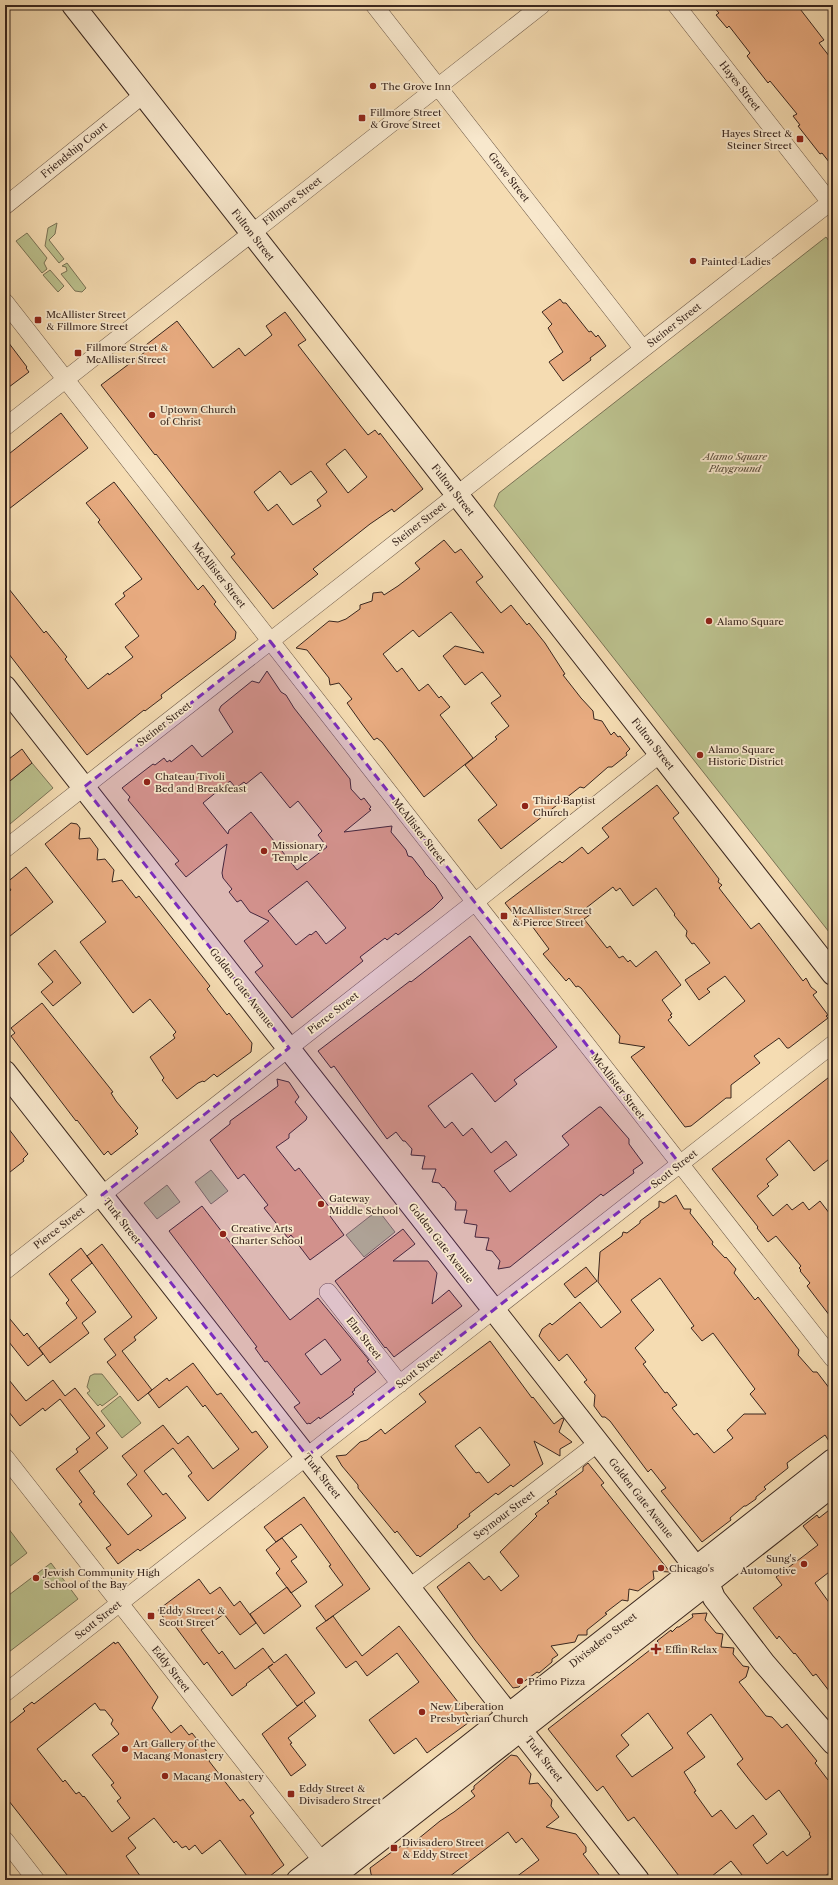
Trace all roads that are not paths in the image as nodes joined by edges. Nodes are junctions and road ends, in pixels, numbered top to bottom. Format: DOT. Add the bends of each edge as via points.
graph roads {
  1 [pos="73,5"];
  2 [pos="374,5"];
  3 [pos="542,5"];
  4 [pos="676,5"];
  5 [pos="438,87"];
  6 [pos="143,95"];
  7 [pos="832,203"];
  8 [pos="5,206"];
  9 [pos="252,233"];
  10 [pos="5,302"];
  11 [pos="643,349"];
  12 [pos="66,379"];
  13 [pos="5,427"];
  14 [pos="457,495"];
  15 [pos="270,641"];
  16 [pos="5,687"];
  17 [pos="660,754"];
  18 [pos="84,787"];
  19 [pos="5,849"];
  20 [pos="475,902"];
  21 [pos="833,974"];
  22 [pos="833,1044"];
  23 [pos="288,1048"];
  24 [pos="5,1072"];
  25 [pos="680,1164"];
  26 [pos="102,1195"];
  27 [pos="5,1271"];
  28 [pos="328,1292"];
  29 [pos="494,1310"];
  30 [pos="833,1359"];
  31 [pos="400,1384"];
  32 [pos="598,1443"];
  33 [pos="307,1456"];
  34 [pos="5,1457"];
  35 [pos="833,1460"];
  36 [pos="833,1485"];
  37 [pos="702,1575"];
  38 [pos="410,1587"];
  39 [pos="120,1603"];
  40 [pos="5,1693"];
  41 [pos="515,1722"];
  42 [pos="833,1743"];
  43 [pos="5,1840"];
  44 [pos="330,1874"];
  45 [pos="36,1880"];
  46 [pos="298,1880"];
  47 [pos="638,1880"];
  1 -- 6 [label="main road, Fulton Street"];
  2 -- 5 [label="street, Grove Street"];
  3 -- 5 [label="street, Fillmore Street"];
  4 -- 7 [label="street, Hayes Street"];
  5 -- 9 [label="street, Fillmore Street"];
  5 -- 11 [label="street, Grove Street"];
  6 -- 8 [label="street, Friendship Court"];
  6 -- 9 [label="main road, Fulton Street"];
  7 -- 11 [label="street, Steiner Street"];
  9 -- 12 [label="street, Fillmore Street"];
  9 -- 14 [label="main road, Fulton Street"];
  10 -- 12 [label="street, McAllister Street"];
  11 -- 14 [label="street, Steiner Street"];
  12 -- 13 [label="street, Fillmore Street"];
  12 -- 15 [label="street, McAllister Street"];
  14 -- 15 [label="street, Steiner Street"];
  14 -- 17 [label="main road, Fulton Street"];
  15 -- 18 [label="street, Steiner Street"];
  15 -- 20 [label="street, McAllister Street"];
  16 -- 18 [label="main road, Golden Gate Avenue"];
  17 -- 20 [label="street, Pierce Street"];
  17 -- 21 [label="main road, Fulton Street"];
  18 -- 19 [label="street, Steiner Street"];
  18 -- 23 [label="main road, Golden Gate Avenue"];
  20 -- 23 [label="street, Pierce Street"];
  20 -- 25 [label="street, McAllister Street"];
  22 -- 25 [label="street, Scott Street"];
  23 -- 26 [label="street, Pierce Street"];
  23 -- 29 [label="main road, Golden Gate Avenue"];
  24 -- 26 [label="main road, Turk Street"];
  25 -- 29 [label="street, Scott Street"];
  25 -- 30 [label="street, McAllister Street"];
  26 -- 27 [label="street, Pierce Street"];
  26 -- 33 [label="main road, Turk Street"];
  28 -- 31 [label="street, Elm Street"];
  29 -- 31 [label="street, Scott Street"];
  29 -- 32 [label="main road, Golden Gate Avenue"];
  31 -- 33 [label="street, Scott Street"];
  32 -- 37 [label="main road, Golden Gate Avenue"];
  32 -- 38 [label="street, Seymour Street"];
  33 -- 38 [label="main road, Turk Street"];
  33 -- 39 [label="street, Scott Street"];
  34 -- 39 [label="street, Eddy Street"];
  35 -- 37 [label="main road, Divisadero Street"];
  36 -- 37 [label="main road, Divisadero Street"];
  37 -- 41 [label="main road, Divisadero Street"];
  37 -- 42 [label="main road, Golden Gate Avenue" via="714,1598 764,1663"];
  38 -- 41 [label="main road, Turk Street"];
  39 -- 40 [label="street, Scott Street"];
  39 -- 44 [label="street, Eddy Street"];
  41 -- 44 [label="main road, Divisadero Street"];
  41 -- 47 [label="main road, Turk Street"];
  43 -- 45 [label="street"];
  44 -- 46 [label="main road, Divisadero Street"];
}
